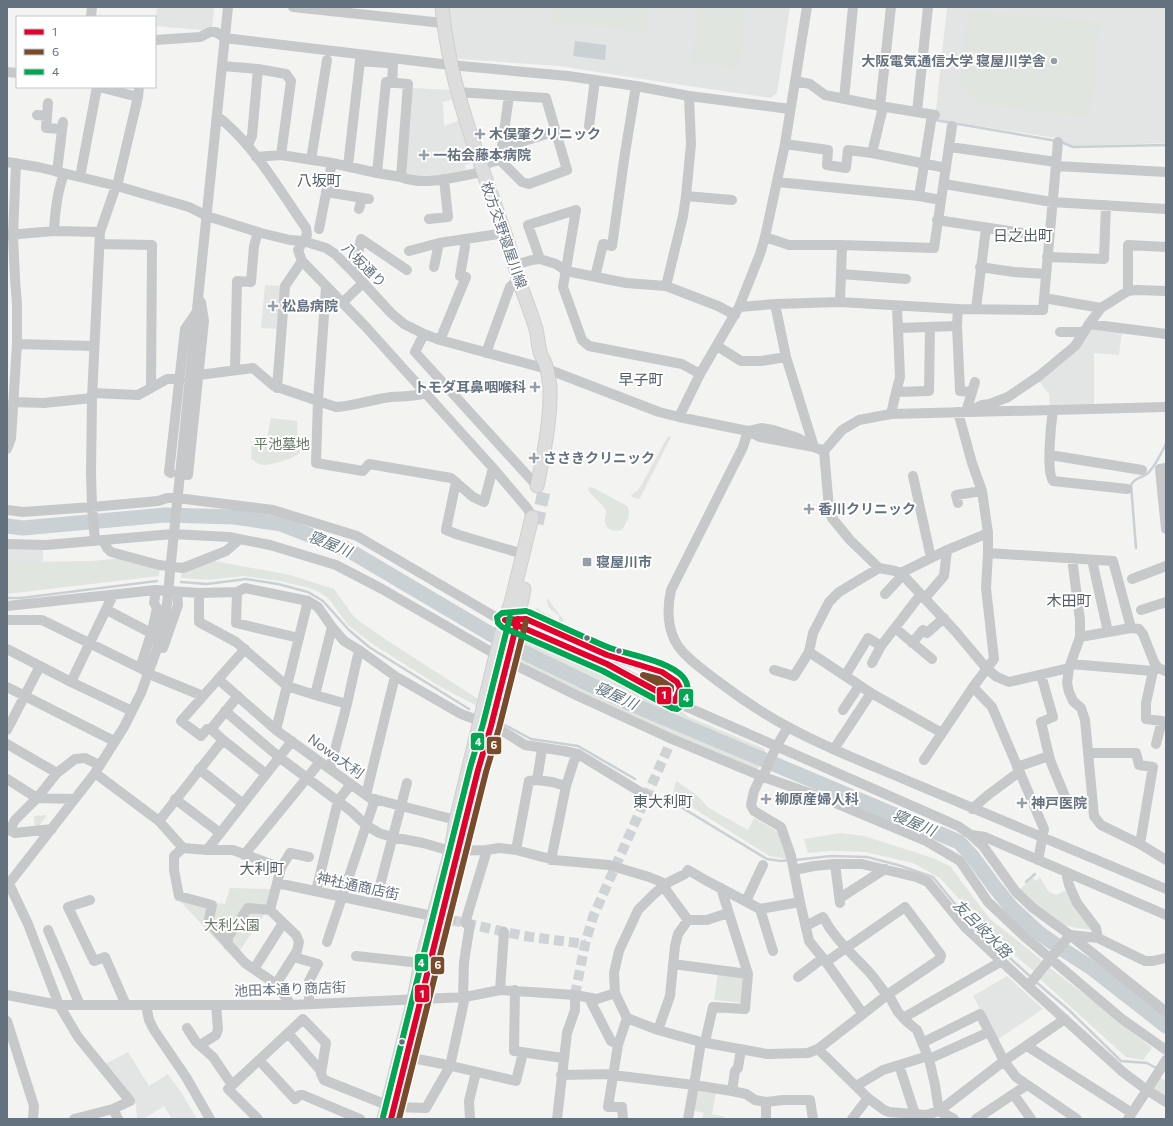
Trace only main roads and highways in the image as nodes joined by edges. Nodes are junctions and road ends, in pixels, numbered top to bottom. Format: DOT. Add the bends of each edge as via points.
graph roads {
  1 [pos="442,7"];
  2 [pos="541,488"];
  3 [pos="512,624"];
  4 [pos="485,724"];
  5 [pos="454,851"];
  6 [pos="442,918"];
  7 [pos="418,998"];
  8 [pos="391,1110"];
  9 [pos="384,1119"];
  1 -- 2 [label="main road, 枚方交野寝屋川線" via="450,65 547,369 550,386 549,417"];
  3 -- 3 [label="main road" via="511,603 534,520"];
  3 -- 4 [label="main road"];
  4 -- 5 [label="main road" via="478,770"];
  4 -- 5 [label="main road" via="456,820"];
  5 -- 6 [label="main road"];
  6 -- 7 [label="main road"];
  6 -- 7 [label="main road" via="422,963"];
  7 -- 8 [label="main road"];
  7 -- 8 [label="main road" via="407,1057"];
  8 -- 9 [label="main road"];
}
